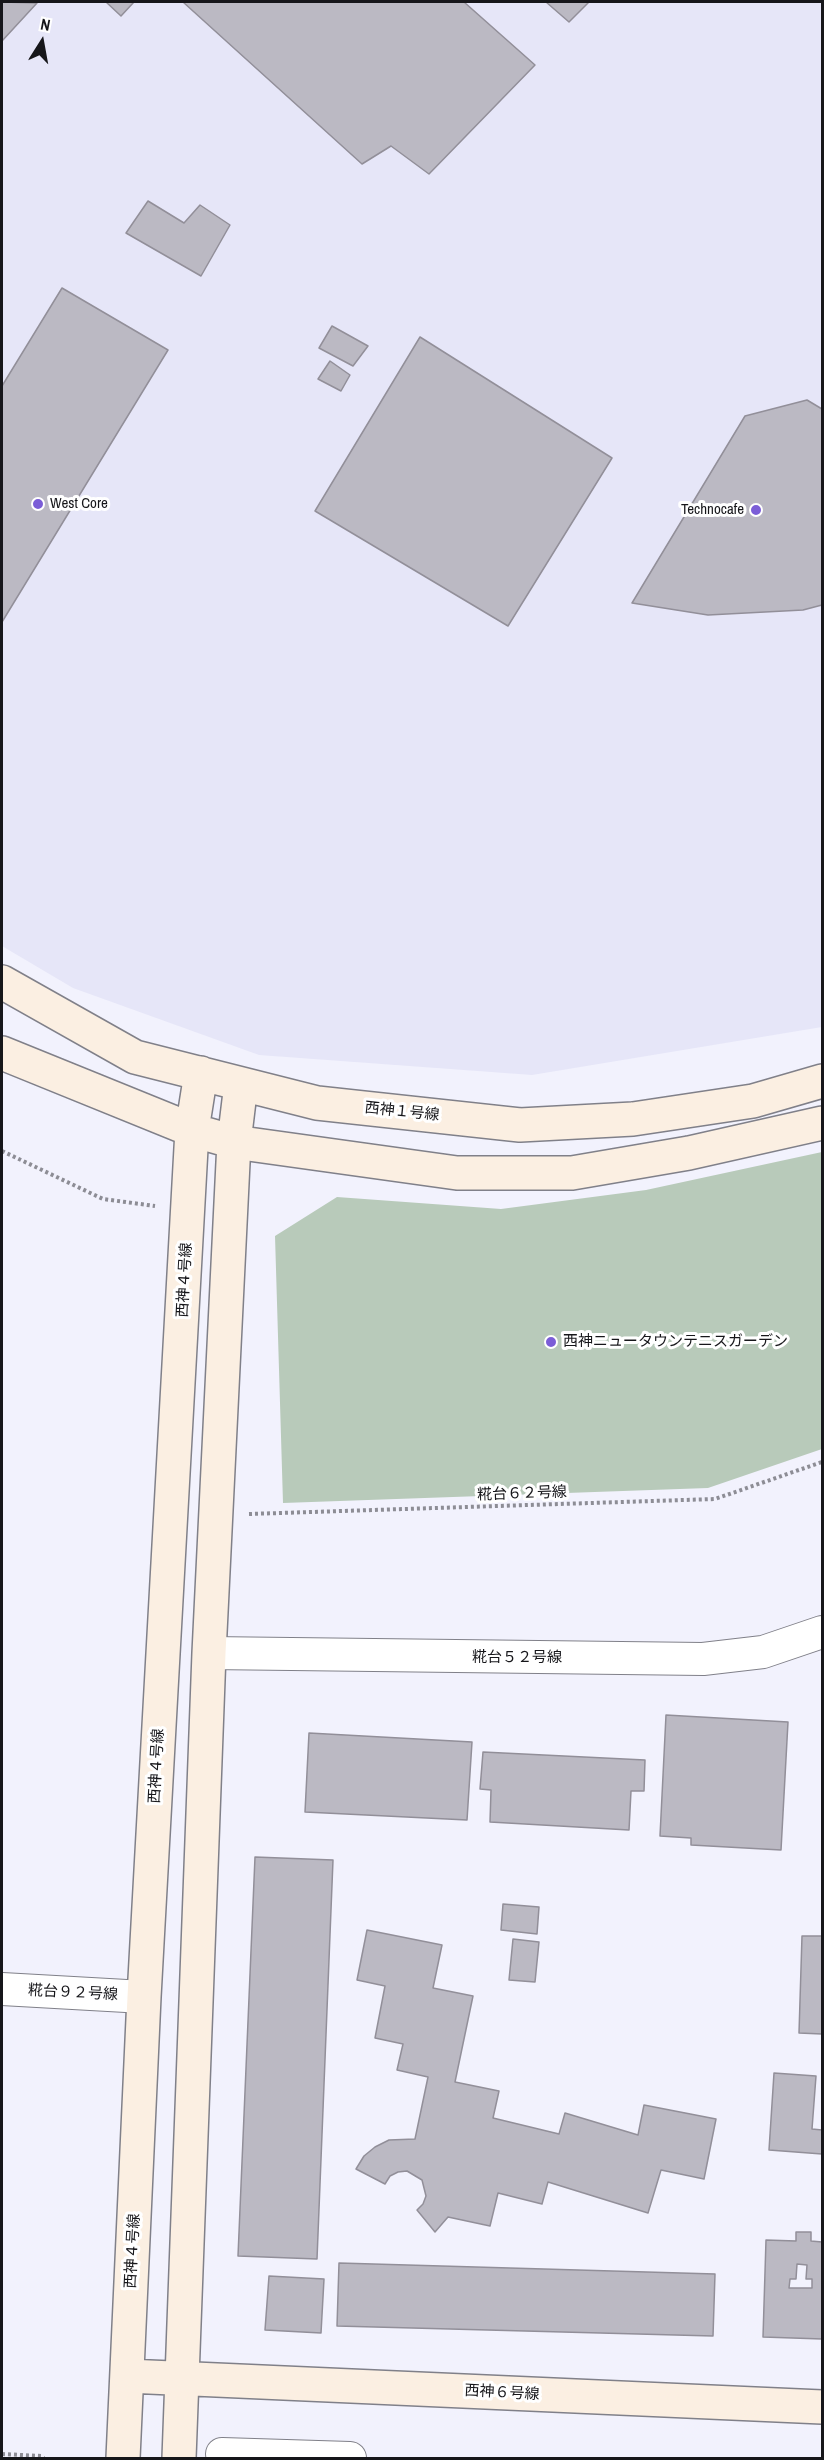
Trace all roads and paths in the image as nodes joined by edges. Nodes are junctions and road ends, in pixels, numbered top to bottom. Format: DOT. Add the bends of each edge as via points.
graph roads {
  1 [pos="2,982"];
  2 [pos="2,1053"];
  3 [pos="201,1073"];
  4 [pos="822,1081"];
  5 [pos="241,1084"];
  6 [pos="822,1123"];
  7 [pos="192,1130"];
  8 [pos="234,1142"];
  9 [pos="2,1151"];
  10 [pos="188,1215"];
  11 [pos="822,1462"];
  12 [pos="215,1515"];
  13 [pos="822,1632"];
  14 [pos="209,1653"];
  15 [pos="2,1989"];
  16 [pos="144,1997"];
  17 [pos="127,2376"];
  18 [pos="182,2379"];
  19 [pos="822,2407"];
  20 [pos="2,2454"];
  21 [pos="222,2454"];
  22 [pos="44,2458"];
  23 [pos="123,2458"];
  24 [pos="179,2458"];
  25 [pos="350,2458"];
  1 -- 3 [label="street, 西神１号線" via="135,1057"];
  2 -- 7 [label="street"];
  3 -- 5 [label="street, 西神１号線"];
  3 -- 7 [label="street, 西神４号線"];
  4 -- 5 [label="street, 西神１号線" via="753,1101 633,1119 520,1125 317,1102"];
  5 -- 8 [label="street"];
  6 -- 8 [label="street" via="689,1153 572,1173 457,1173"];
  7 -- 8 [label="street"];
  7 -- 10 [label="street, 西神４号線"];
  8 -- 12 [label="street"];
  9 -- 10 [label="path" via="103,1199"];
  10 -- 16 [label="street, 西神４号線"];
  11 -- 12 [label="path, 糀台６２号線" via="715,1499"];
  12 -- 14 [label="street"];
  13 -- 14 [label="street, 糀台５２号線" via="763,1652 703,1659"];
  14 -- 18 [label="street"];
  15 -- 16 [label="street, 糀台９２号線"];
  16 -- 17 [label="street, 西神４号線"];
  17 -- 18 [label="street, 西神６号線"];
  17 -- 23 [label="street, 西神４号線"];
  18 -- 19 [label="street, 西神６号線"];
  18 -- 24 [label="street"];
  20 -- 22 [label="path"];
  21 -- 25 [label="street"];
}
